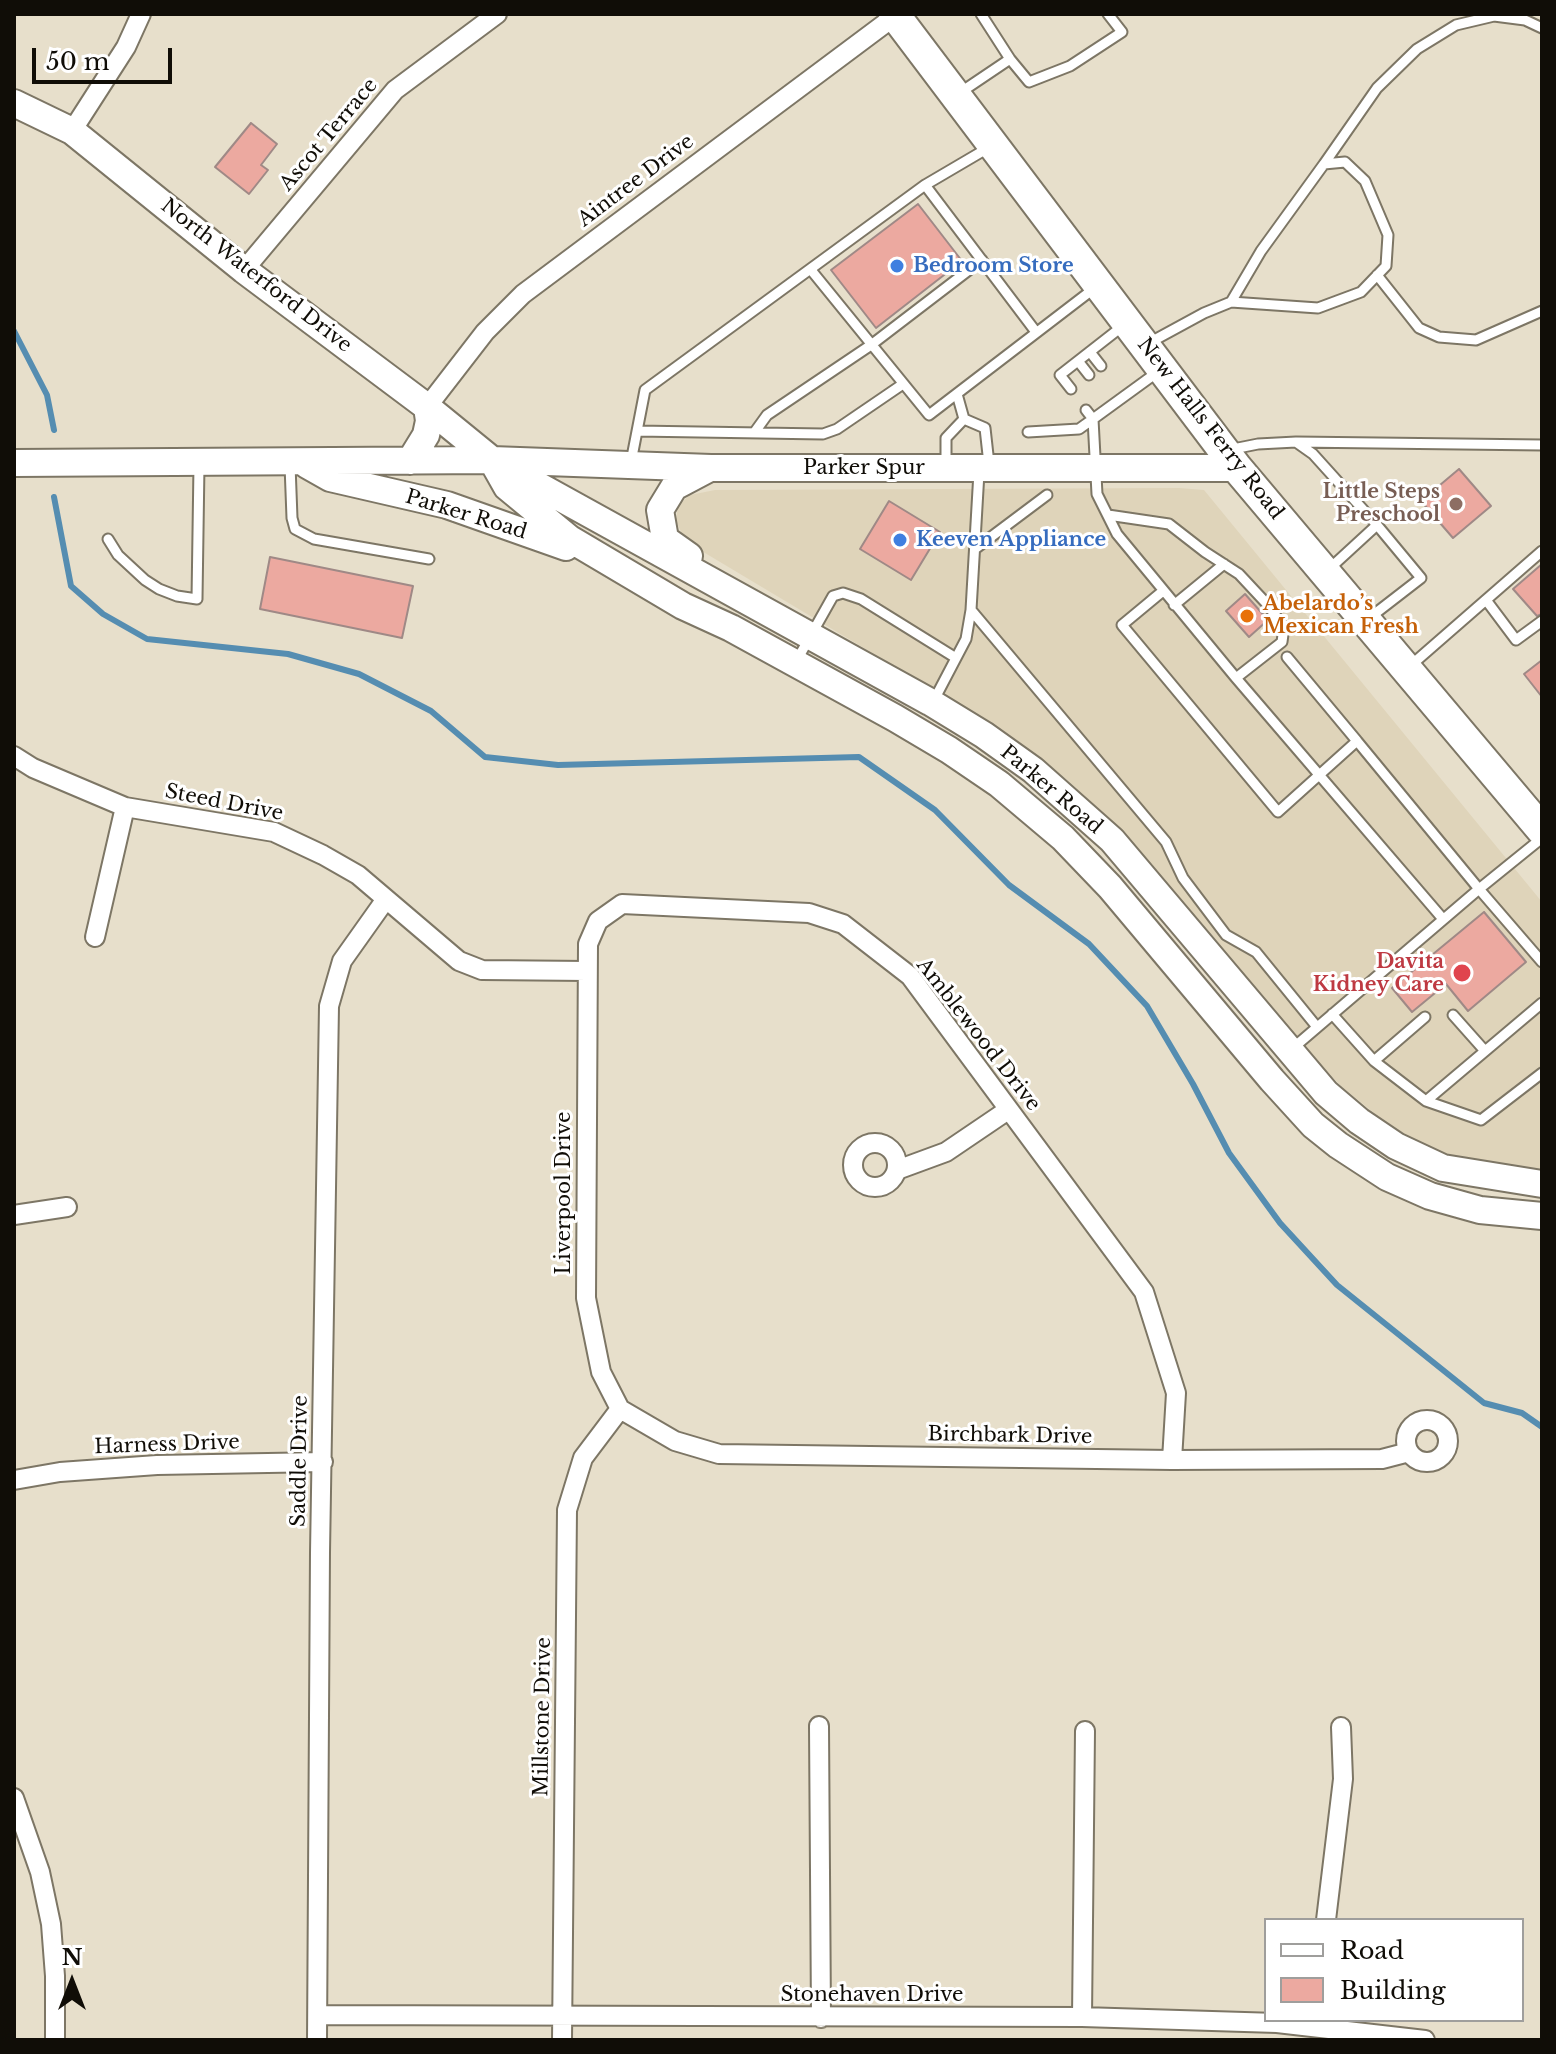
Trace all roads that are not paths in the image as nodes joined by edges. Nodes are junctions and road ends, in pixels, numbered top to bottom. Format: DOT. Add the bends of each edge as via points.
graph roads {
  1 [pos="141,14"];
  2 [pos="497,14"];
  3 [pos="981,14"];
  4 [pos="1108,14"];
  5 [pos="894,15"];
  6 [pos="1542,28"];
  7 [pos="1010,59"];
  8 [pos="955,95"];
  9 [pos="14,103"];
  10 [pos="72,131"];
  11 [pos="993,145"];
  12 [pos="1324,164"];
  13 [pos="925,185"];
  14 [pos="982,260"];
  15 [pos="244,270"];
  16 [pos="811,270"];
  17 [pos="1377,275"];
  18 [pos="1098,285"];
  19 [pos="1231,302"];
  20 [pos="1542,311"];
  21 [pos="1036,332"];
  22 [pos="871,345"];
  23 [pos="1144,346"];
  24 [pos="1090,352"];
  25 [pos="1078,361"];
  26 [pos="1101,366"];
  27 [pos="1089,375"];
  28 [pos="903,384"];
  29 [pos="1071,389"];
  30 [pos="957,394"];
  31 [pos="1105,395"];
  32 [pos="1113,405"];
  33 [pos="427,407"];
  34 [pos="1090,414"];
  35 [pos="964,419"];
  36 [pos="637,431"];
  37 [pos="1028,432"];
  38 [pos="754,433"];
  39 [pos="1296,442"];
  40 [pos="1542,445"];
  41 [pos="492,460"];
  42 [pos="1230,460"];
  43 [pos="294,461"];
  44 [pos="410,461"];
  45 [pos="199,462"];
  46 [pos="14,463"];
  47 [pos="631,465"];
  48 [pos="711,468"];
  49 [pos="946,468"];
  50 [pos="985,468"];
  51 [pos="1095,468"];
  52 [pos="1047,495"];
  53 [pos="1108,515"];
  54 [pos="1377,525"];
  55 [pos="108,539"];
  56 [pos="975,549"];
  57 [pos="1542,551"];
  58 [pos="429,559"];
  59 [pos="1224,564"];
  60 [pos="1325,573"];
  61 [pos="632,575"];
  62 [pos="1163,591"];
  63 [pos="1486,600"];
  64 [pos="1174,605"];
  65 [pos="971,610"];
  66 [pos="778,617"];
  67 [pos="1365,621"];
  68 [pos="1542,621"];
  69 [pos="810,635"];
  70 [pos="1287,657"];
  71 [pos="956,658"];
  72 [pos="796,663"];
  73 [pos="1406,669"];
  74 [pos="1236,678"];
  75 [pos="932,704"];
  76 [pos="1357,741"];
  77 [pos="14,756"];
  78 [pos="1320,775"];
  79 [pos="125,807"];
  80 [pos="1542,830"];
  81 [pos="1542,838"];
  82 [pos="1479,889"];
  83 [pos="386,899"];
  84 [pos="1443,919"];
  85 [pos="95,937"];
  86 [pos="1542,962"];
  87 [pos="587,971"];
  88 [pos="1542,1005"];
  89 [pos="1332,1014"];
  90 [pos="1453,1015"];
  91 [pos="1425,1017"];
  92 [pos="1317,1027"];
  93 [pos="1290,1050"];
  94 [pos="1485,1051"];
  95 [pos="1374,1061"];
  96 [pos="1542,1073"];
  97 [pos="1426,1101"];
  98 [pos="1008,1110"];
  99 [pos="897,1170"];
  100 [pos="1542,1184"];
  101 [pos="67,1207"];
  102 [pos="14,1215"];
  103 [pos="1542,1216"];
  104 [pos="620,1409"];
  105 [pos="1409,1452"];
  106 [pos="1172,1460"];
  107 [pos="323,1462"];
  108 [pos="14,1480"];
  109 [pos="819,1726"];
  110 [pos="1341,1727"];
  111 [pos="1085,1731"];
  112 [pos="14,1798"];
  113 [pos="1326,1918"];
  114 [pos="318,2015"];
  115 [pos="562,2016"];
  116 [pos="1082,2017"];
  117 [pos="821,2018"];
  118 [pos="1313,2029"];
  119 [pos="55,2040"];
  120 [pos="317,2040"];
  121 [pos="562,2040"];
  122 [pos="1425,2040"];
  1 -- 10 [label="street"];
  2 -- 15 [label="street, Ascot Terrace" via="395,90"];
  3 -- 7 [label="lane"];
  4 -- 7 [label="lane" via="1122,32 1070,66 1029,82"];
  5 -- 8 [label="main road, New Halls Ferry Road"];
  5 -- 33 [label="street, Aintree Drive" via="523,294 485,332"];
  6 -- 12 [label="lane" via="1494,16 1456,25 1417,49 1377,88"];
  7 -- 8 [label="lane"];
  8 -- 11 [label="main road, New Halls Ferry Road"];
  9 -- 10 [label="main road, North Waterford Drive"];
  10 -- 15 [label="main road, North Waterford Drive"];
  11 -- 13 [label="lane"];
  11 -- 18 [label="main road, New Halls Ferry Road"];
  12 -- 17 [label="lane" via="1345,162 1365,181 1388,235 1386,266"];
  12 -- 19 [label="lane"];
  13 -- 14 [label="lane"];
  13 -- 16 [label="lane"];
  14 -- 21 [label="lane"];
  14 -- 22 [label="lane"];
  15 -- 33 [label="main road, North Waterford Drive"];
  16 -- 22 [label="lane"];
  16 -- 36 [label="lane" via="645,390"];
  17 -- 19 [label="lane" via="1361,292 1318,308"];
  17 -- 20 [label="lane" via="1419,328 1439,337 1476,340"];
  18 -- 21 [label="lane"];
  18 -- 23 [label="main road, New Halls Ferry Road"];
  19 -- 23 [label="lane"];
  21 -- 30 [label="lane"];
  22 -- 28 [label="lane"];
  22 -- 38 [label="lane" via="767,415"];
  23 -- 24 [label="lane"];
  23 -- 32 [label="lane"];
  23 -- 42 [label="main road, New Halls Ferry Road"];
  24 -- 25 [label="lane"];
  24 -- 26 [label="lane"];
  25 -- 27 [label="lane"];
  25 -- 29 [label="lane" via="1060,375"];
  28 -- 30 [label="lane" via="929,415"];
  28 -- 38 [label="lane" via="823,434"];
  30 -- 35 [label="lane"];
  31 -- 32 [label="lane"];
  32 -- 34 [label="lane"];
  33 -- 41 [label="main road, North Waterford Drive"];
  33 -- 44 [label="main road" via="426,435"];
  34 -- 37 [label="lane" via="1079,429"];
  34 -- 51 [label="lane"];
  35 -- 49 [label="lane" via="946,438"];
  35 -- 50 [label="lane" via="985,428"];
  36 -- 38 [label="lane"];
  36 -- 47 [label="lane"];
  39 -- 40 [label="lane"];
  39 -- 42 [label="lane" via="1258,444"];
  39 -- 54 [label="lane"];
  41 -- 44 [label="main road, Parker Road"];
  41 -- 47 [label="main road, Parker Spur"];
  41 -- 61 [label="main road, Parker Road" via="507,487 527,506"];
  41 -- 66 [label="main road, Parker Road"];
  42 -- 51 [label="main road, Parker Spur"];
  42 -- 60 [label="main road, New Halls Ferry Road"];
  43 -- 44 [label="main road, Parker Road"];
  43 -- 45 [label="main road, Parker Road"];
  43 -- 58 [label="lane" via="295,529 314,539"];
  43 -- 61 [label="main road, Parker Road" via="330,478 447,505"];
  45 -- 46 [label="main road, Parker Road"];
  45 -- 55 [label="lane" via="197,599 177,596 145,580"];
  47 -- 48 [label="main road, Parker Spur"];
  48 -- 49 [label="main road, Parker Spur"];
  48 -- 66 [label="main road" via="674,487 660,510 665,539"];
  49 -- 50 [label="main road, Parker Spur"];
  50 -- 51 [label="main road, Parker Spur"];
  50 -- 56 [label="lane"];
  51 -- 53 [label="lane" via="1097,494"];
  52 -- 56 [label="lane"];
  53 -- 59 [label="lane" via="1169,524"];
  53 -- 62 [label="lane"];
  54 -- 60 [label="lane"];
  54 -- 67 [label="lane" via="1421,578"];
  56 -- 65 [label="lane"];
  57 -- 63 [label="lane"];
  59 -- 64 [label="lane"];
  59 -- 74 [label="lane" via="1284,627 1282,642"];
  60 -- 67 [label="main road, New Halls Ferry Road"];
  61 -- 72 [label="main road, Parker Road"];
  62 -- 64 [label="lane"];
  62 -- 78 [label="lane" via="1122,625 1278,812"];
  63 -- 68 [label="lane" via="1516,640"];
  63 -- 73 [label="lane"];
  64 -- 74 [label="lane"];
  65 -- 71 [label="lane"];
  65 -- 92 [label="lane" via="1166,842 1183,878 1226,935 1256,952"];
  66 -- 69 [label="main road, Parker Road"];
  67 -- 73 [label="main road, New Halls Ferry Road"];
  69 -- 71 [label="lane" via="833,596 843,593"];
  69 -- 72 [label="lane"];
  69 -- 75 [label="main road, Parker Road"];
  70 -- 76 [label="lane"];
  71 -- 75 [label="lane"];
  72 -- 103 [label="main road, Parker Road" via="949,750 1063,838 1272,1080 1338,1145 1387,1177 1430,1196 1480,1210"];
  73 -- 80 [label="main road, New Halls Ferry Road"];
  74 -- 78 [label="lane"];
  75 -- 93 [label="main road, Parker Road" via="1033,770 1112,840"];
  76 -- 78 [label="lane"];
  76 -- 82 [label="lane"];
  77 -- 79 [label="street, Steed Drive"];
  78 -- 84 [label="lane"];
  79 -- 83 [label="street, Steed Drive" via="274,832 346,868"];
  79 -- 85 [label="street"];
  81 -- 82 [label="lane"];
  82 -- 84 [label="lane"];
  82 -- 86 [label="lane"];
  83 -- 87 [label="street, Steed Drive" via="459,961 482,970"];
  83 -- 107 [label="street, Saddle Drive" via="342,961 329,1006"];
  84 -- 89 [label="lane"];
  87 -- 98 [label="street, Amblewood Drive" via="588,944 598,921 622,904 809,913 843,924 910,976"];
  87 -- 104 [label="street, Liverpool Drive" via="586,1298 601,1372"];
  88 -- 94 [label="lane"];
  89 -- 92 [label="lane"];
  89 -- 95 [label="lane"];
  90 -- 94 [label="lane"];
  91 -- 95 [label="lane"];
  92 -- 93 [label="lane"];
  93 -- 100 [label="main road, Parker Road" via="1326,1093 1396,1146 1443,1168"];
  94 -- 97 [label="lane"];
  95 -- 97 [label="lane"];
  96 -- 97 [label="lane" via="1481,1120"];
  98 -- 99 [label="street" via="946,1152"];
  98 -- 106 [label="street, Amblewood Drive" via="1144,1292 1176,1393"];
  101 -- 102 [label="street"];
  104 -- 106 [label="street, Birchbark Drive" via="675,1441 719,1454"];
  104 -- 115 [label="street, Millstone Drive" via="583,1458 567,1510"];
  105 -- 106 [label="street, Birchbark Drive" via="1382,1459"];
  107 -- 108 [label="street, Harness Drive" via="157,1465"];
  107 -- 114 [label="street, Saddle Drive"];
  109 -- 117 [label="street"];
  110 -- 113 [label="street" via="1343,1779"];
  111 -- 116 [label="street"];
  112 -- 119 [label="street" via="40,1872 51,1924"];
  114 -- 115 [label="street, Stonehaven Drive"];
  114 -- 120 [label="street, Saddle Drive"];
  115 -- 117 [label="street, Stonehaven Drive"];
  115 -- 121 [label="street, Millstone Drive"];
  116 -- 117 [label="street, Stonehaven Drive"];
  116 -- 118 [label="street, Stonehaven Drive" via="1277,2023"];
  118 -- 122 [label="street, Stonehaven Drive"];
}
